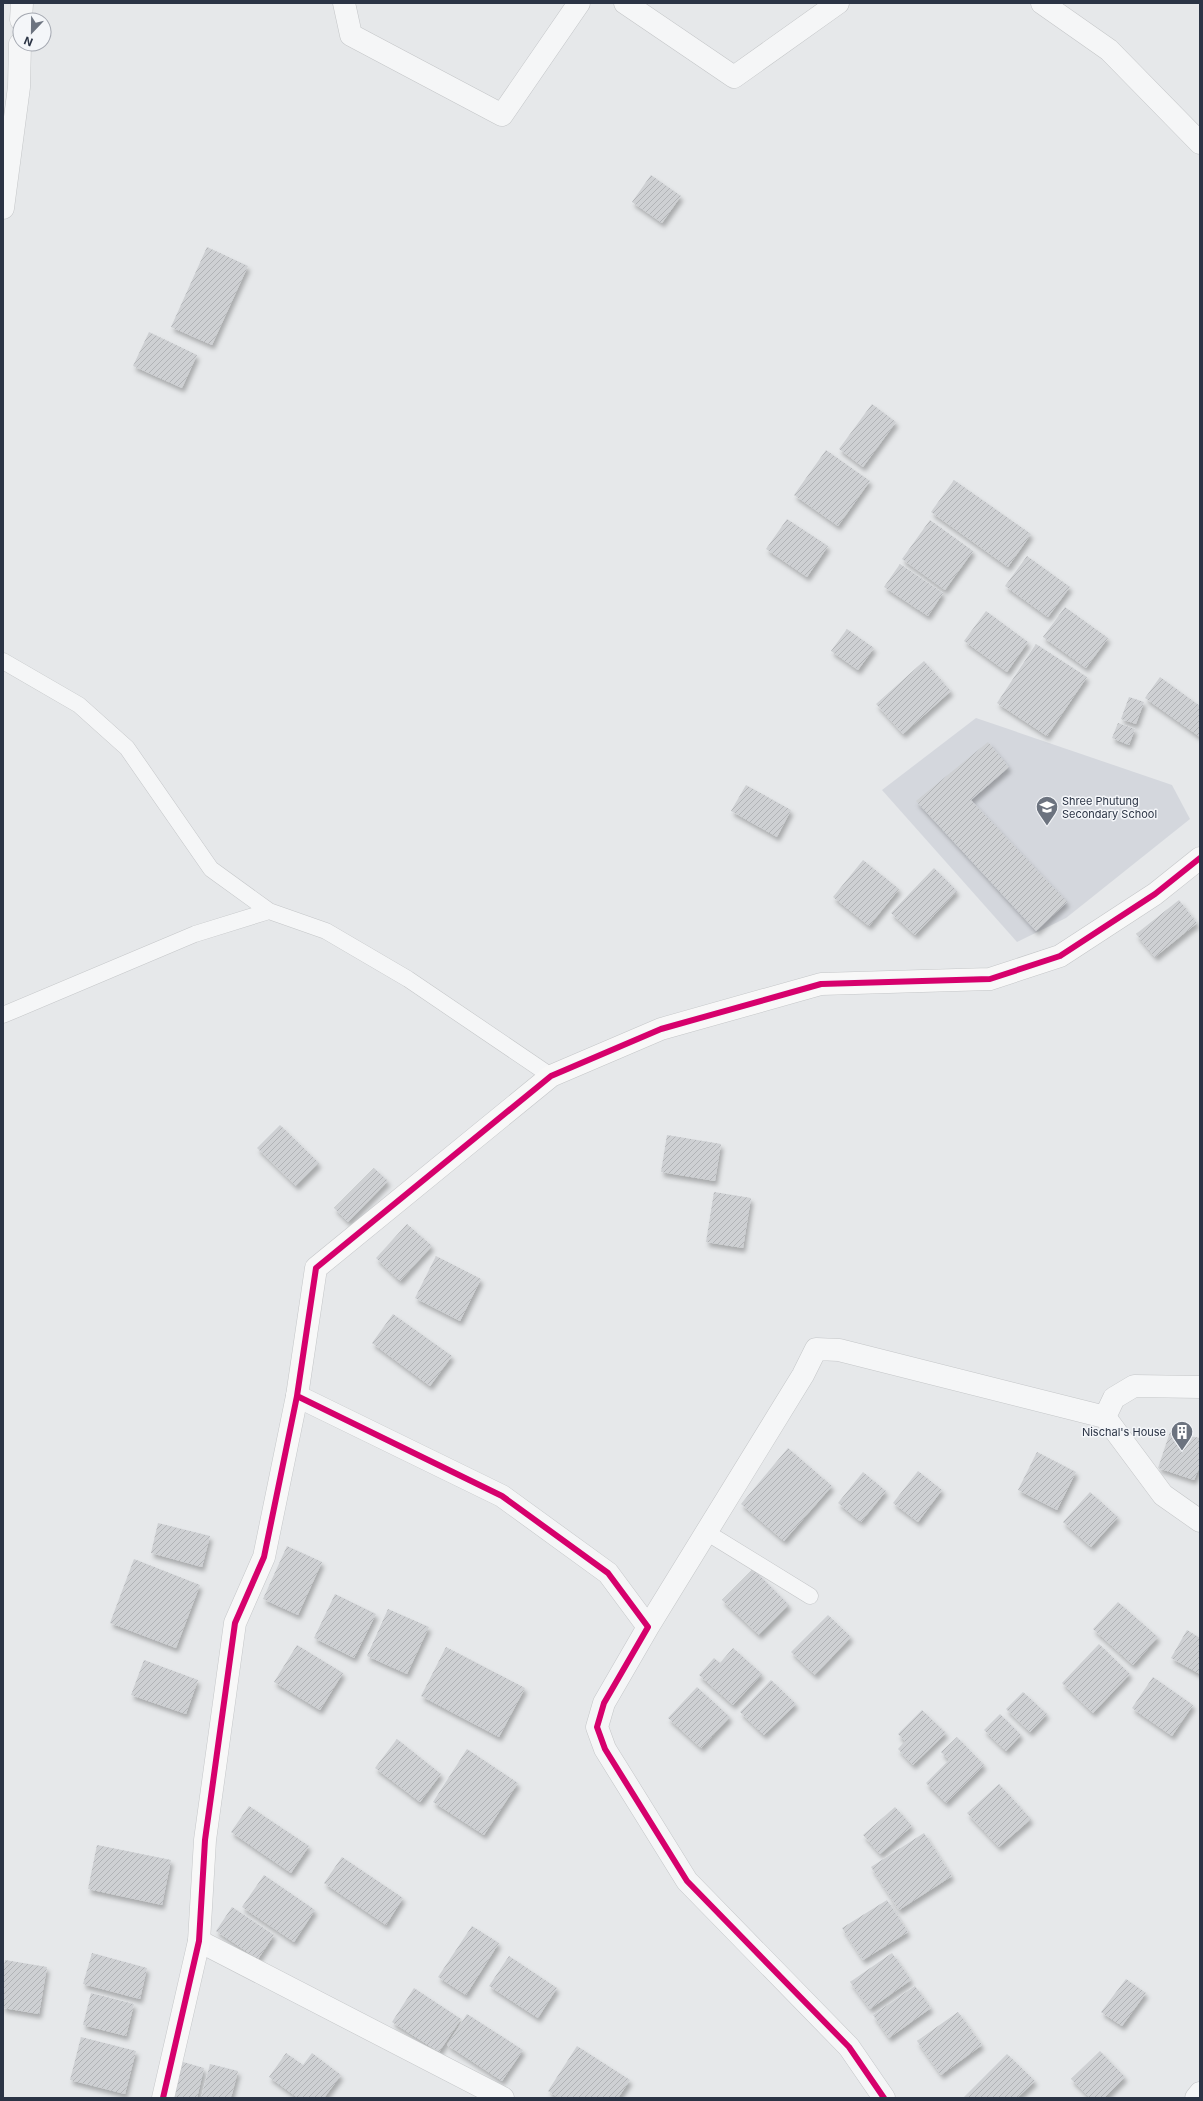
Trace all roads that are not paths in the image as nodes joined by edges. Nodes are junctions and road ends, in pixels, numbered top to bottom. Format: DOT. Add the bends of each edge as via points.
graph roads {
  1 [pos="344,3"];
  2 [pos="579,3"];
  3 [pos="625,3"];
  4 [pos="838,3"];
  5 [pos="1042,3"];
  6 [pos="20,52"];
  7 [pos="1200,143"];
  8 [pos="3,208"];
  9 [pos="3,661"];
  10 [pos="1200,858"];
  11 [pos="269,911"];
  12 [pos="3,1015"];
  13 [pos="551,1076"];
  14 [pos="1200,1387"];
  15 [pos="297,1396"];
  16 [pos="1104,1417"];
  17 [pos="1200,1521"];
  18 [pos="706,1532"];
  19 [pos="810,1596"];
  20 [pos="648,1627"];
  21 [pos="199,1941"];
  22 [pos="1200,2093"];
  23 [pos="162,2098"];
  24 [pos="503,2098"];
  25 [pos="884,2098"];
  26 [pos="1196,2098"];
  1 -- 2 [label="street" via="351,35 502,115"];
  3 -- 4 [label="street" via="734,77"];
  5 -- 7 [label="street" via="1109,50"];
  6 -- 8 [label="street" via="18,87"];
  9 -- 11 [label="lane" via="78,705 127,748 211,868"];
  10 -- 13 [label="street" via="1155,894 1060,956 1046,961 990,979 822,984 661,1028"];
  11 -- 12 [label="lane" via="195,934"];
  11 -- 13 [label="lane" via="326,931 408,979"];
  13 -- 15 [label="street" via="316,1268"];
  14 -- 16 [label="street" via="1134,1386 1114,1398"];
  15 -- 20 [label="street" via="502,1496 608,1573"];
  15 -- 21 [label="street" via="264,1557 234,1623 205,1840"];
  16 -- 17 [label="street" via="1163,1495"];
  16 -- 18 [label="street" via="840,1350 816,1349 803,1375"];
  18 -- 19 [label="lane"];
  18 -- 20 [label="street"];
  20 -- 25 [label="street" via="604,1703 596,1727 605,1749 687,1881 849,2047"];
  21 -- 23 [label="street"];
  21 -- 24 [label="street"];
  22 -- 26 [label="street"];
}
